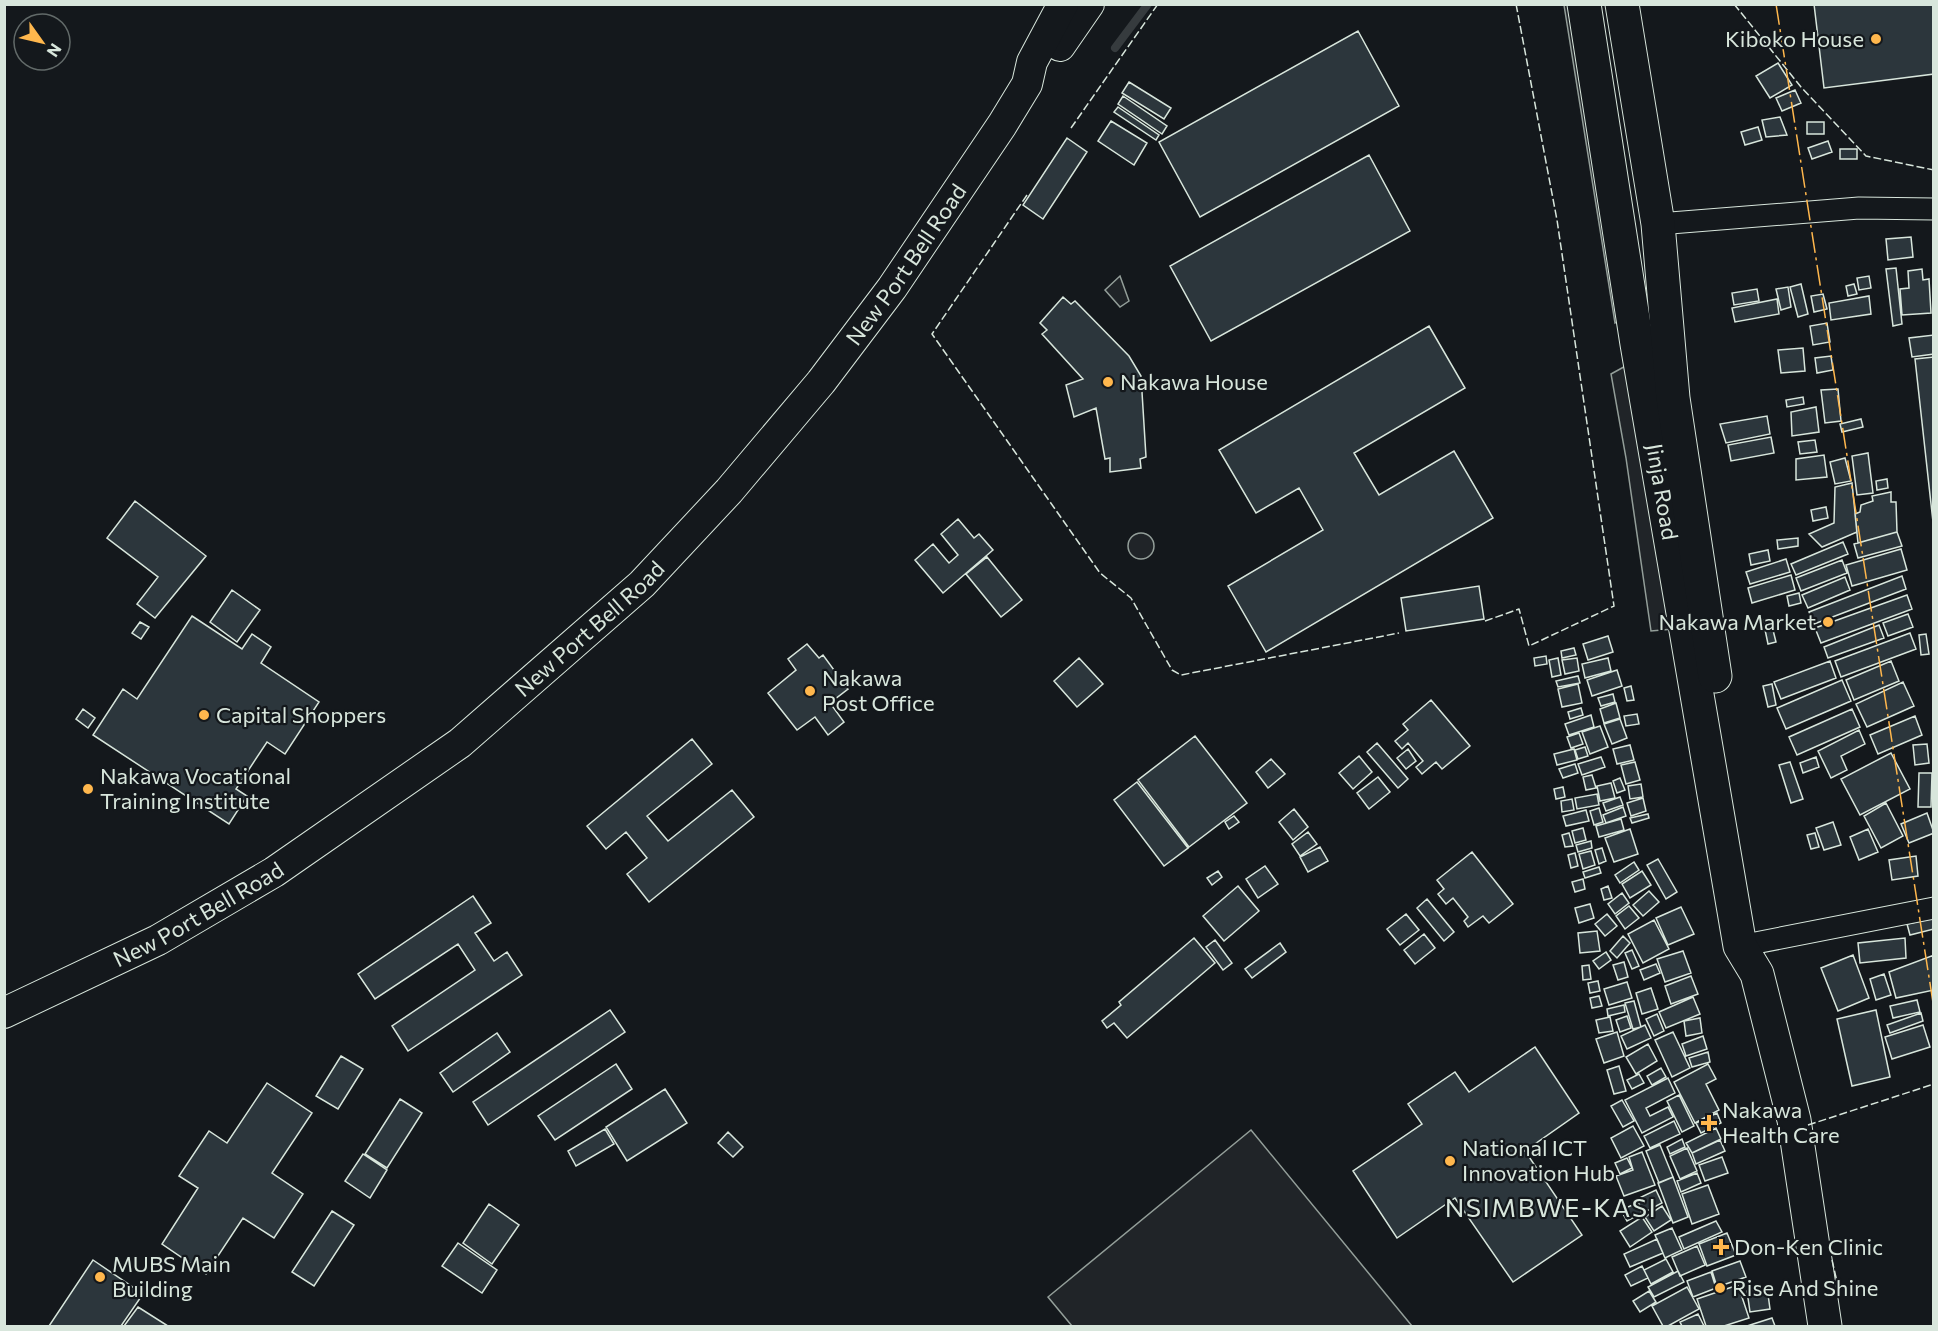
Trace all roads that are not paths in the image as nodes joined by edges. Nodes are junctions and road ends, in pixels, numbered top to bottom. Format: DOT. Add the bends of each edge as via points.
graph roads {
  1 [pos="1064,4"];
  2 [pos="1089,4"];
  3 [pos="1584,4"];
  4 [pos="1622,4"];
  5 [pos="1027,84"];
  6 [pos="1934,209"];
  7 [pos="1658,224"];
  8 [pos="1934,908"];
  9 [pos="1752,954"];
  10 [pos="4,1013"];
  11 [pos="1820,1289"];
  12 [pos="1825,1326"];
  13 [pos="1839,1326"];
  1 -- 5 [label="main road, New Port Bell Road" via="1032,62"];
  2 -- 5 [label="main road, New Port Bell Road" via="1042,71"];
  3 -- 9 [label="highway, Jinja Road" via="1643,378"];
  4 -- 7 [label="highway, Jinja Road"];
  5 -- 10 [label="main road, New Port Bell Road" via="937,224 821,382 729,490 621,604 460,743 274,873 158,940"];
  6 -- 7 [label="street" via="1859,208"];
  7 -- 9 [label="highway, Jinja Road" via="1673,398"];
  8 -- 9 [label="street"];
  9 -- 11 [label="highway, Jinja Road" via="1794,1120"];
  11 -- 12 [label="highway, Jinja Road"];
  11 -- 13 [label="highway"];
}
